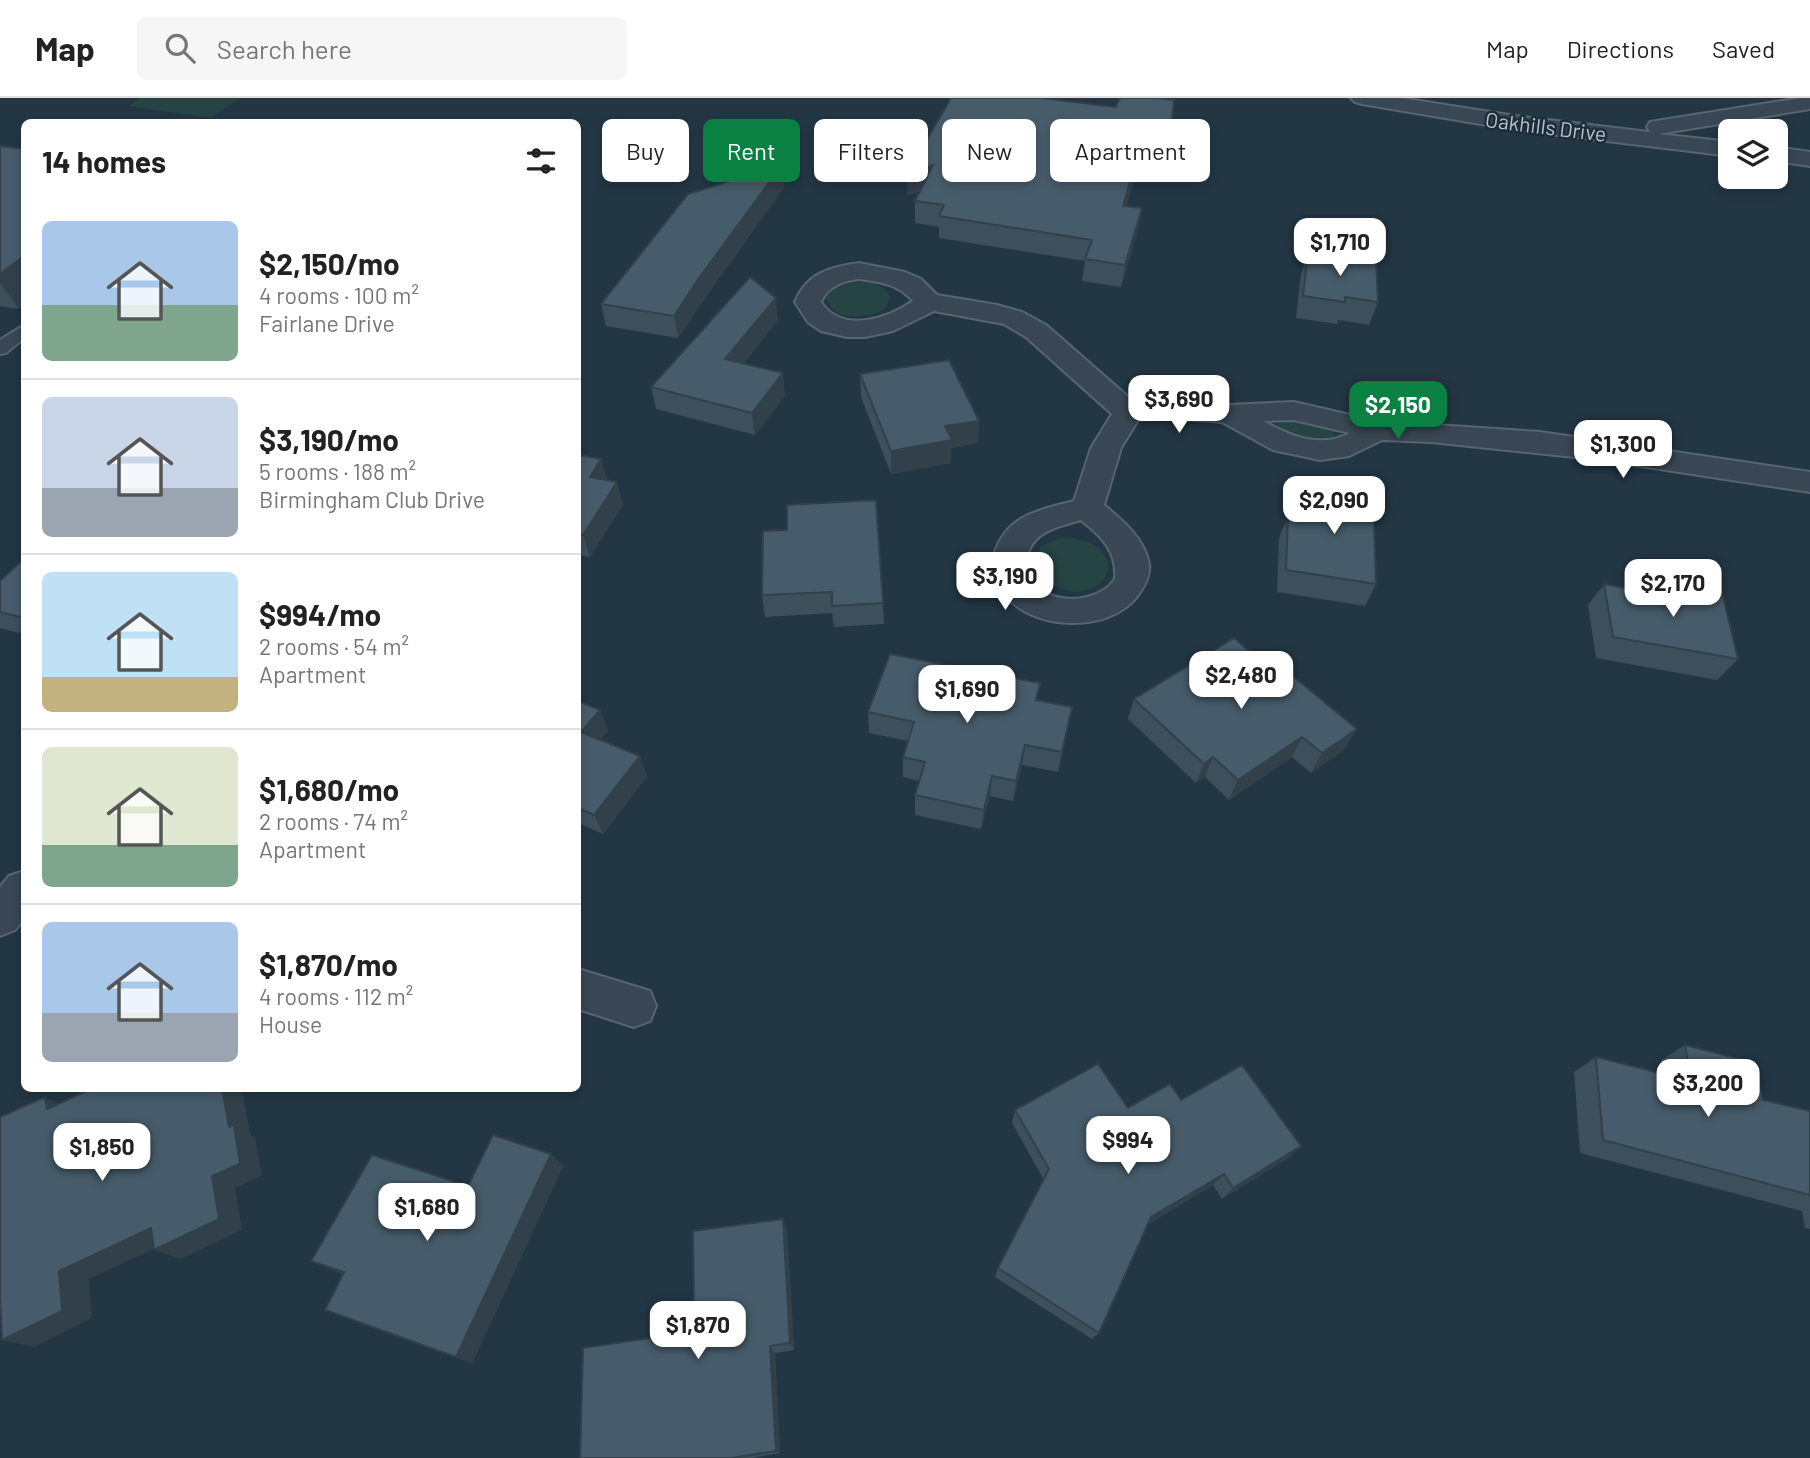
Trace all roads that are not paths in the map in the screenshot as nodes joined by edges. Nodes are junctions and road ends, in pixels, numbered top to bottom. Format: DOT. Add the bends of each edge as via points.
graph roads {
  1 [pos="1362,98"];
  2 [pos="1810,103"];
  3 [pos="1657,139"];
  4 [pos="1718,147"];
  5 [pos="1788,156"];
  6 [pos="1810,159"];
  7 [pos="929,302"];
  8 [pos="21,332"];
  9 [pos="0,349"];
  10 [pos="1128,412"];
  11 [pos="1810,482"];
  12 [pos="1087,508"];
  13 [pos="21,892"];
  14 [pos="0,917"];
  15 [pos="581,990"];
  16 [pos="634,1006"];
  1 -- 3 [label="street, Oakhills Drive" via="1516,123"];
  2 -- 3 [label="street" via="1658,126"];
  3 -- 4 [label="street, Oakhills Drive"];
  5 -- 6 [label="street"];
  7 -- 10 [label="street" via="1013,318 1036,331"];
  8 -- 9 [label="lane"];
  10 -- 11 [label="street" via="1159,408 1229,414 1268,439 1322,452 1338,451 1376,429 1452,433"];
  10 -- 12 [label="street" via="1106,449"];
  13 -- 14 [label="street"];
  15 -- 16 [label="street"];
}
